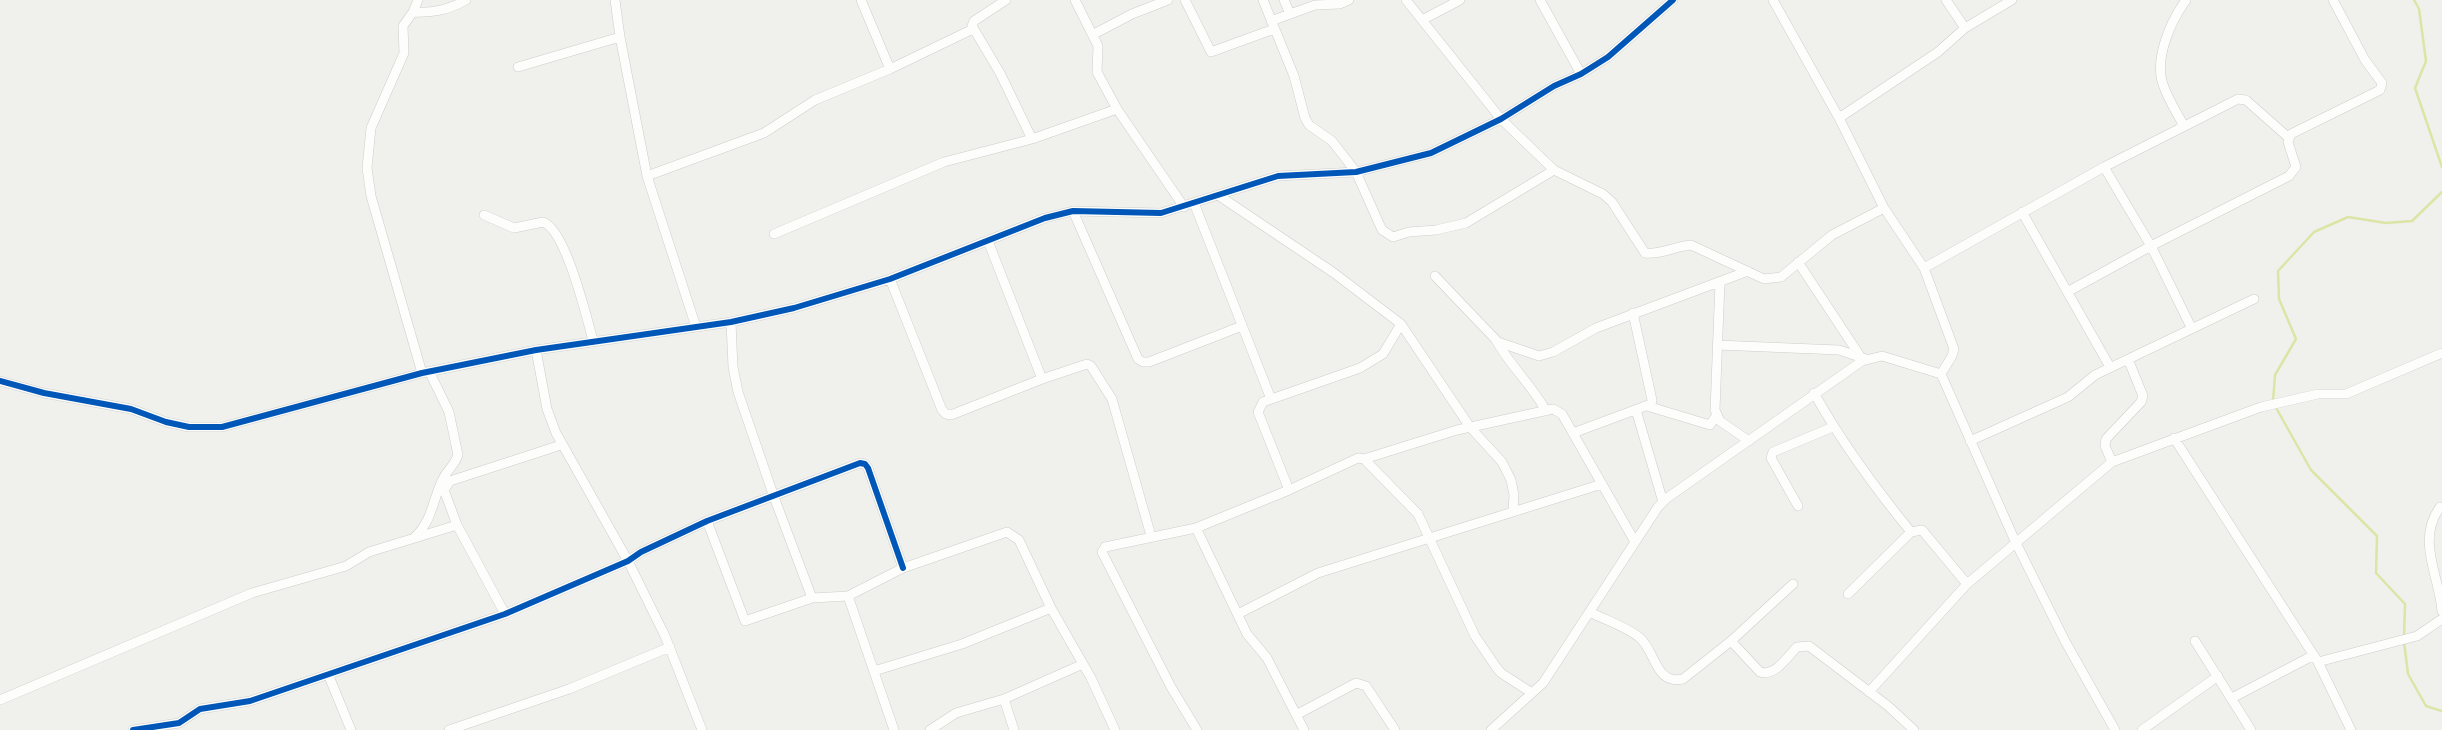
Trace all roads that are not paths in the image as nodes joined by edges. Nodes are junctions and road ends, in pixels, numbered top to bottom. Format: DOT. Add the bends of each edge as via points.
graph roads {
  1 [pos="418,0"];
  2 [pos="466,0"];
  3 [pos="615,0"];
  4 [pos="861,0"];
  5 [pos="1006,0"];
  6 [pos="1075,0"];
  7 [pos="1168,0"];
  8 [pos="1185,0"];
  9 [pos="1263,0"];
  10 [pos="1284,0"];
  11 [pos="1349,0"];
  12 [pos="1406,0"];
  13 [pos="1460,0"];
  14 [pos="1540,0"];
  15 [pos="1673,0"];
  16 [pos="1773,0"];
  17 [pos="1946,0"];
  18 [pos="2012,0"];
  19 [pos="2186,0"];
  20 [pos="2333,0"];
  21 [pos="413,12"];
  22 [pos="1290,14"];
  23 [pos="1424,19"];
  24 [pos="1273,25"];
  25 [pos="1965,28"];
  26 [pos="973,29"];
  27 [pos="1094,34"];
  28 [pos="620,37"];
  29 [pos="518,67"];
  30 [pos="890,69"];
  31 [pos="1581,74"];
  32 [pos="1117,109"];
  33 [pos="1839,118"];
  34 [pos="1501,119"];
  35 [pos="2184,126"];
  36 [pos="2288,138"];
  37 [pos="1032,139"];
  38 [pos="2104,167"];
  39 [pos="1554,170"];
  40 [pos="1356,172"];
  41 [pos="647,176"];
  42 [pos="1218,195"];
  43 [pos="1194,203"];
  44 [pos="1184,207"];
  45 [pos="1884,208"];
  46 [pos="1073,211"];
  47 [pos="2022,212"];
  48 [pos="484,215"];
  49 [pos="774,234"];
  50 [pos="988,241"];
  51 [pos="2151,246"];
  52 [pos="1798,262"];
  53 [pos="1924,268"];
  54 [pos="1748,271"];
  55 [pos="1435,276"];
  56 [pos="890,279"];
  57 [pos="1720,282"];
  58 [pos="2068,291"];
  59 [pos="2254,299"];
  60 [pos="1632,313"];
  61 [pos="731,322"];
  62 [pos="1401,324"];
  63 [pos="1242,326"];
  64 [pos="696,327"];
  65 [pos="2191,327"];
  66 [pos="593,340"];
  67 [pos="1496,340"];
  68 [pos="1717,345"];
  69 [pos="536,350"];
  70 [pos="2442,353"];
  71 [pos="1863,357"];
  72 [pos="2128,359"];
  73 [pos="2110,367"];
  74 [pos="426,372"];
  75 [pos="1941,374"];
  76 [pos="1042,378"];
  77 [pos="0,381"];
  78 [pos="1814,393"];
  79 [pos="1270,399"];
  80 [pos="1647,406"];
  81 [pos="1546,410"];
  82 [pos="1636,410"];
  83 [pos="1716,416"];
  84 [pos="1470,427"];
  85 [pos="1833,427"];
  86 [pos="1574,433"];
  87 [pos="2174,438"];
  88 [pos="1749,441"];
  89 [pos="1970,441"];
  90 [pos="561,445"];
  91 [pos="1364,459"];
  92 [pos="2112,462"];
  93 [pos="1602,484"];
  94 [pos="1289,490"];
  95 [pos="774,497"];
  96 [pos="1663,502"];
  97 [pos="1798,506"];
  98 [pos="2440,507"];
  99 [pos="1513,510"];
  100 [pos="707,521"];
  101 [pos="458,525"];
  102 [pos="1196,528"];
  103 [pos="1911,532"];
  104 [pos="1151,536"];
  105 [pos="412,539"];
  106 [pos="1430,539"];
  107 [pos="2015,541"];
  108 [pos="1635,542"];
  109 [pos="628,562"];
  110 [pos="903,568"];
  111 [pos="1793,584"];
  112 [pos="1967,584"];
  113 [pos="1848,594"];
  114 [pos="848,596"];
  115 [pos="812,598"];
  116 [pos="1051,608"];
  117 [pos="2442,611"];
  118 [pos="1590,612"];
  119 [pos="505,614"];
  120 [pos="1238,614"];
  121 [pos="2442,619"];
  122 [pos="1731,641"];
  123 [pos="2196,641"];
  124 [pos="670,647"];
  125 [pos="2316,658"];
  126 [pos="1083,664"];
  127 [pos="874,672"];
  128 [pos="328,674"];
  129 [pos="2218,676"];
  130 [pos="1869,692"];
  131 [pos="1532,693"];
  132 [pos="2232,698"];
  133 [pos="1004,699"];
  134 [pos="0,700"];
  135 [pos="1296,715"];
  136 [pos="133,730"];
  137 [pos="351,730"];
  138 [pos="449,730"];
  139 [pos="702,730"];
  140 [pos="894,730"];
  141 [pos="930,730"];
  142 [pos="1014,730"];
  143 [pos="1116,730"];
  144 [pos="1197,730"];
  145 [pos="1304,730"];
  146 [pos="1395,730"];
  147 [pos="1491,730"];
  148 [pos="1914,730"];
  149 [pos="2115,730"];
  150 [pos="2142,730"];
  151 [pos="2251,730"];
  152 [pos="2351,730"];
  1 -- 21 [label="street"];
  2 -- 21 [label="street" via="435,13"];
  3 -- 28 [label="street"];
  4 -- 30 [label="street"];
  5 -- 26 [label="street" via="974,21"];
  6 -- 27 [label="street"];
  7 -- 27 [label="street" via="1132,14"];
  8 -- 24 [label="street" via="1211,52"];
  9 -- 24 [label="street"];
  10 -- 22 [label="street"];
  11 -- 22 [label="street" via="1340,4 1315,5"];
  12 -- 23 [label="street"];
  13 -- 23 [label="street"];
  14 -- 31 [label="street"];
  15 -- 31 [label="street" via="1608,57"];
  16 -- 33 [label="street"];
  17 -- 25 [label="street"];
  18 -- 25 [label="street"];
  19 -- 35 [label="street" via="2179,9 2164,44 2160,72 2163,86"];
  20 -- 36 [label="street" via="2344,24 2383,86 2380,90 2297,131"];
  21 -- 74 [label="street" via="403,26 404,53 371,128 367,168 371,196"];
  22 -- 24 [label="street"];
  23 -- 34 [label="street"];
  24 -- 40 [label="street" via="1294,76 1305,118 1309,125 1332,141"];
  25 -- 33 [label="street" via="1938,52"];
  26 -- 30 [label="street"];
  26 -- 37 [label="street" via="1000,73"];
  27 -- 32 [label="street" via="1098,46 1097,72"];
  28 -- 29 [label="street"];
  28 -- 41 [label="street"];
  30 -- 41 [label="street" via="815,100 764,132"];
  31 -- 34 [label="street" via="1554,86"];
  32 -- 37 [label="street"];
  32 -- 44 [label="street"];
  33 -- 45 [label="street"];
  34 -- 39 [label="street"];
  34 -- 40 [label="street" via="1441,149"];
  35 -- 36 [label="street" via="2242,98"];
  35 -- 38 [label="street"];
  36 -- 51 [label="street" via="2296,167 2290,176"];
  37 -- 49 [label="street" via="944,162"];
  38 -- 47 [label="street"];
  38 -- 51 [label="street"];
  39 -- 40 [label="street" via="1466,223 1393,237 1382,230"];
  39 -- 54 [label="street" via="1603,194 1612,202 1645,253 1652,254 1691,245"];
  40 -- 42 [label="street" via="1284,174"];
  41 -- 64 [label="street"];
  42 -- 43 [label="street"];
  42 -- 62 [label="street" via="1334,273"];
  43 -- 44 [label="street"];
  43 -- 63 [label="street"];
  44 -- 46 [label="street" via="1161,213"];
  45 -- 52 [label="street" via="1832,235"];
  45 -- 53 [label="street"];
  46 -- 50 [label="street" via="1045,218"];
  46 -- 63 [label="street" via="1122,324 1138,358 1143,362 1149,362"];
  47 -- 53 [label="street"];
  47 -- 58 [label="street"];
  48 -- 66 [label="street" via="508,227 543,222 555,230 576,281"];
  50 -- 56 [label="street"];
  50 -- 76 [label="street"];
  51 -- 58 [label="street"];
  51 -- 65 [label="street"];
  52 -- 54 [label="street" via="1781,277 1773,279 1764,279"];
  52 -- 71 [label="street"];
  53 -- 75 [label="street" via="1954,349"];
  54 -- 57 [label="street"];
  55 -- 67 [label="street"];
  56 -- 61 [label="street" via="794,308"];
  56 -- 76 [label="street" via="942,410 946,414 951,415"];
  57 -- 60 [label="street"];
  57 -- 68 [label="street"];
  58 -- 73 [label="street"];
  59 -- 65 [label="street"];
  60 -- 67 [label="street" via="1587,332 1546,355 1539,356"];
  60 -- 80 [label="street" via="1652,400"];
  61 -- 64 [label="street"];
  61 -- 95 [label="street" via="735,379"];
  62 -- 79 [label="street" via="1383,354 1360,368"];
  62 -- 84 [label="street"];
  63 -- 79 [label="street"];
  64 -- 66 [label="street"];
  65 -- 72 [label="street"];
  66 -- 69 [label="street"];
  67 -- 81 [label="street" via="1503,354 1536,392"];
  68 -- 71 [label="street" via="1840,350"];
  68 -- 83 [label="street"];
  69 -- 74 [label="street"];
  69 -- 90 [label="street" via="547,409"];
  70 -- 87 [label="street" via="2346,394 2318,394 2261,407"];
  71 -- 75 [label="street" via="1882,356"];
  71 -- 78 [label="street"];
  72 -- 73 [label="street"];
  72 -- 92 [label="street" via="2143,396 2141,402 2106,438 2105,446"];
  73 -- 89 [label="street" via="2092,377 2068,397"];
  74 -- 77 [label="street" via="222,427 189,427 166,422 131,409 44,393"];
  74 -- 105 [label="street" via="448,412 458,455 442,481 430,518"];
  75 -- 89 [label="street"];
  76 -- 104 [label="street" via="1087,364 1091,366 1112,399"];
  78 -- 85 [label="street"];
  78 -- 88 [label="street"];
  79 -- 94 [label="street" via="1263,402 1258,412"];
  80 -- 82 [label="street"];
  80 -- 83 [label="street" via="1710,425"];
  81 -- 84 [label="street"];
  81 -- 86 [label="street" via="1553,409 1562,414"];
  82 -- 86 [label="street"];
  82 -- 96 [label="street"];
  83 -- 88 [label="street"];
  84 -- 91 [label="street"];
  84 -- 99 [label="street" via="1502,462 1514,495"];
  85 -- 97 [label="street" via="1771,455"];
  85 -- 103 [label="street" via="1872,484"];
  86 -- 93 [label="street"];
  87 -- 92 [label="street"];
  87 -- 125 [label="street"];
  88 -- 96 [label="street"];
  89 -- 107 [label="street"];
  90 -- 101 [label="street" via="450,481 444,490"];
  90 -- 109 [label="street"];
  91 -- 94 [label="street" via="1358,458"];
  91 -- 106 [label="street" via="1418,514"];
  92 -- 107 [label="street"];
  93 -- 99 [label="street"];
  93 -- 108 [label="street"];
  94 -- 102 [label="street"];
  95 -- 100 [label="street"];
  95 -- 110 [label="street" via="860,463 865,464"];
  95 -- 115 [label="street"];
  96 -- 108 [label="street"];
  98 -- 117 [label="street" via="2433,518 2428,546"];
  99 -- 106 [label="street"];
  100 -- 109 [label="street" via="641,552"];
  100 -- 115 [label="street" via="745,621"];
  101 -- 105 [label="street"];
  101 -- 119 [label="street"];
  102 -- 104 [label="street"];
  102 -- 120 [label="street"];
  103 -- 112 [label="street" via="1922,530"];
  103 -- 113 [label="street"];
  104 -- 144 [label="street" via="1105,547 1102,552 1171,687"];
  105 -- 134 [label="street" via="369,552 346,566 252,593"];
  106 -- 120 [label="street" via="1318,573"];
  106 -- 131 [label="street" via="1475,636 1501,673"];
  107 -- 112 [label="street"];
  107 -- 149 [label="street" via="2065,641"];
  108 -- 118 [label="street"];
  109 -- 119 [label="street"];
  109 -- 124 [label="street"];
  110 -- 114 [label="street"];
  110 -- 116 [label="street" via="1007,532 1018,540"];
  111 -- 122 [label="street"];
  112 -- 130 [label="street"];
  114 -- 115 [label="street"];
  114 -- 127 [label="street"];
  116 -- 126 [label="street"];
  116 -- 127 [label="street" via="962,644"];
  118 -- 122 [label="street" via="1638,637 1663,676 1669,679 1684,678"];
  118 -- 131 [label="street" via="1543,683"];
  119 -- 128 [label="street"];
  120 -- 135 [label="street" via="1248,634 1267,658"];
  121 -- 125 [label="street" via="2417,636"];
  122 -- 130 [label="street" via="1760,672 1765,673 1774,670 1797,647 1809,646"];
  123 -- 129 [label="street"];
  124 -- 138 [label="street" via="569,689"];
  124 -- 139 [label="street"];
  125 -- 132 [label="street"];
  125 -- 152 [label="street"];
  126 -- 133 [label="street"];
  126 -- 143 [label="street"];
  127 -- 140 [label="street"];
  128 -- 136 [label="street" via="250,701 200,709 179,723"];
  128 -- 137 [label="street"];
  129 -- 132 [label="street"];
  129 -- 150 [label="street"];
  130 -- 148 [label="street"];
  131 -- 147 [label="street"];
  132 -- 151 [label="street"];
  133 -- 141 [label="street" via="956,713"];
  133 -- 142 [label="street"];
  135 -- 145 [label="street"];
  135 -- 146 [label="street" via="1356,683 1361,683 1366,686"];
}
